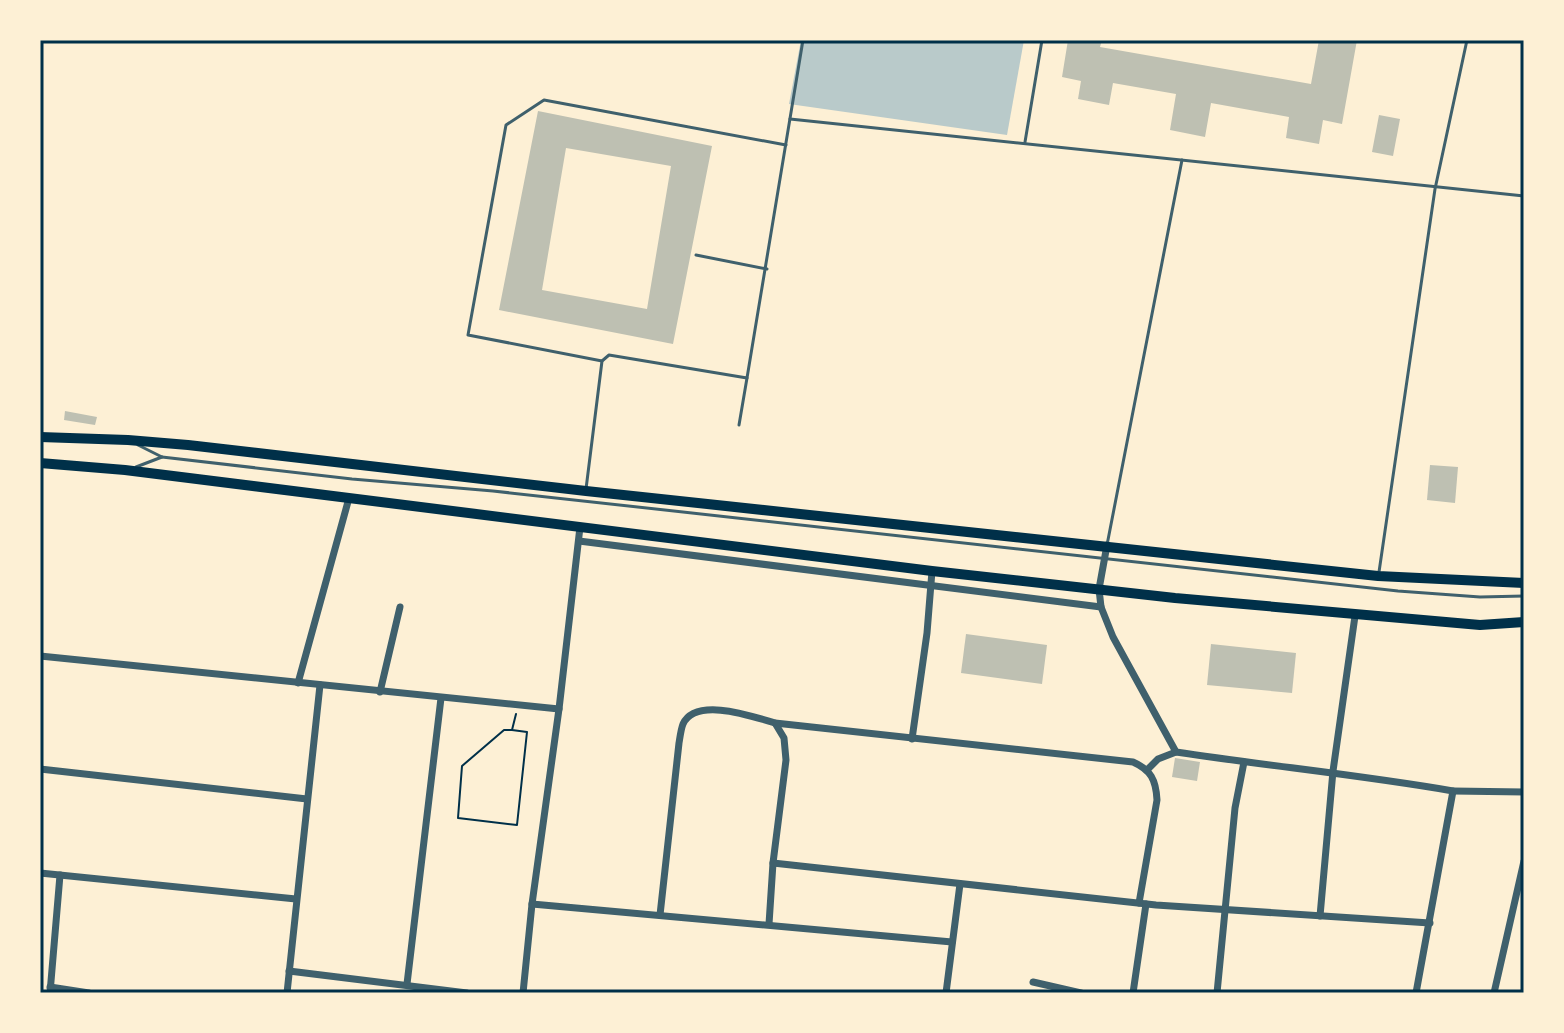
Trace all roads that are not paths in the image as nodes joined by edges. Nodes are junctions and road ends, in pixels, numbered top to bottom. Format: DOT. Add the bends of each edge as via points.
graph roads {
  1 [pos="803,40"];
  2 [pos="1042,40"];
  3 [pos="1467,40"];
  4 [pos="790,119"];
  5 [pos="1025,142"];
  6 [pos="786,145"];
  7 [pos="1182,160"];
  8 [pos="1435,189"];
  9 [pos="1524,196"];
  10 [pos="696,255"];
  11 [pos="767,269"];
  12 [pos="602,361"];
  13 [pos="747,378"];
  14 [pos="739,425"];
  15 [pos="40,437"];
  16 [pos="128,440"];
  17 [pos="162,457"];
  18 [pos="40,463"];
  19 [pos="125,470"];
  20 [pos="586,491"];
  21 [pos="349,498"];
  22 [pos="580,527"];
  23 [pos="579,541"];
  24 [pos="1107,545"];
  25 [pos="1104,560"];
  26 [pos="932,571"];
  27 [pos="1378,576"];
  28 [pos="1524,583"];
  29 [pos="931,586"];
  30 [pos="1099,589"];
  31 [pos="1524,596"];
  32 [pos="400,607"];
  33 [pos="1101,607"];
  34 [pos="1355,616"];
  35 [pos="1524,622"];
  36 [pos="40,656"];
  37 [pos="298,683"];
  38 [pos="320,685"];
  39 [pos="380,692"];
  40 [pos="441,698"];
  41 [pos="559,709"];
  42 [pos="775,723"];
  43 [pos="912,739"];
  44 [pos="1176,752"];
  45 [pos="1244,762"];
  46 [pos="40,769"];
  47 [pos="1147,770"];
  48 [pos="1333,771"];
  49 [pos="1453,791"];
  50 [pos="1524,792"];
  51 [pos="307,799"];
  52 [pos="1524,861"];
  53 [pos="773,863"];
  54 [pos="40,873"];
  55 [pos="60,875"];
  56 [pos="960,884"];
  57 [pos="296,899"];
  58 [pos="532,904"];
  59 [pos="1142,904"];
  60 [pos="1226,911"];
  61 [pos="660,915"];
  62 [pos="1320,916"];
  63 [pos="1512,919"];
  64 [pos="1524,921"];
  65 [pos="1430,923"];
  66 [pos="769,924"];
  67 [pos="952,942"];
  68 [pos="289,971"];
  69 [pos="1033,982"];
  70 [pos="407,984"];
  71 [pos="50,990"];
  72 [pos="1059,991"];
  73 [pos="89,993"];
  74 [pos="287,993"];
  75 [pos="467,993"];
  76 [pos="523,993"];
  77 [pos="946,993"];
  78 [pos="1081,993"];
  79 [pos="1133,993"];
  80 [pos="1217,993"];
  81 [pos="1416,993"];
  82 [pos="1494,993"];
  1 -- 4 [label="lane"];
  2 -- 5 [label="lane"];
  3 -- 8 [label="lane"];
  4 -- 5 [label="lane"];
  4 -- 6 [label="lane"];
  5 -- 7 [label="lane"];
  6 -- 11 [label="lane"];
  6 -- 12 [label="lane" via="544,100 506,125 468,335"];
  7 -- 8 [label="lane"];
  7 -- 24 [label="lane"];
  8 -- 9 [label="lane"];
  8 -- 27 [label="lane"];
  10 -- 11 [label="lane"];
  11 -- 13 [label="lane"];
  12 -- 13 [label="lane" via="609,355"];
  12 -- 20 [label="lane"];
  13 -- 14 [label="lane"];
  15 -- 16 [label="main road"];
  16 -- 17 [label="lane"];
  16 -- 20 [label="main road"];
  17 -- 19 [label="lane"];
  17 -- 25 [label="lane"];
  18 -- 19 [label="main road"];
  19 -- 21 [label="main road"];
  20 -- 24 [label="main road"];
  21 -- 22 [label="main road"];
  21 -- 37 [label="street"];
  22 -- 23 [label="street"];
  22 -- 26 [label="main road"];
  23 -- 29 [label="street"];
  23 -- 41 [label="street"];
  24 -- 25 [label="street"];
  24 -- 27 [label="main road"];
  25 -- 30 [label="street"];
  25 -- 31 [label="lane" via="1398,591"];
  26 -- 29 [label="street"];
  26 -- 30 [label="main road"];
  27 -- 28 [label="main road"];
  29 -- 33 [label="street"];
  29 -- 43 [label="street"];
  30 -- 33 [label="street"];
  30 -- 34 [label="main road"];
  32 -- 39 [label="street"];
  33 -- 44 [label="street"];
  34 -- 35 [label="main road" via="1480,625"];
  34 -- 48 [label="street"];
  36 -- 37 [label="street"];
  37 -- 38 [label="street"];
  38 -- 39 [label="street"];
  38 -- 51 [label="street"];
  39 -- 40 [label="street"];
  40 -- 41 [label="street"];
  40 -- 70 [label="street"];
  41 -- 58 [label="street"];
  42 -- 43 [label="street"];
  42 -- 53 [label="street" via="784,738 786,760"];
  42 -- 61 [label="street" via="710,710 695,712 684,721"];
  43 -- 47 [label="street" via="1133,762"];
  44 -- 45 [label="street"];
  44 -- 47 [label="street"];
  45 -- 48 [label="street"];
  45 -- 60 [label="street"];
  46 -- 51 [label="street"];
  47 -- 59 [label="street" via="1156,784 1157,800"];
  48 -- 49 [label="street"];
  48 -- 62 [label="street"];
  49 -- 50 [label="street"];
  49 -- 65 [label="street"];
  51 -- 57 [label="street"];
  52 -- 63 [label="street"];
  53 -- 56 [label="street"];
  53 -- 66 [label="street"];
  54 -- 55 [label="street"];
  55 -- 57 [label="street"];
  55 -- 71 [label="street"];
  56 -- 59 [label="street"];
  56 -- 67 [label="street"];
  57 -- 68 [label="street"];
  58 -- 61 [label="street"];
  58 -- 76 [label="street"];
  59 -- 60 [label="street"];
  59 -- 79 [label="street"];
  60 -- 62 [label="street"];
  60 -- 80 [label="street"];
  61 -- 66 [label="street"];
  62 -- 65 [label="street"];
  63 -- 64 [label="street"];
  63 -- 82 [label="street"];
  65 -- 81 [label="street"];
  66 -- 67 [label="street"];
  67 -- 77 [label="street"];
  68 -- 70 [label="street"];
  68 -- 74 [label="street"];
  69 -- 72 [label="street"];
  70 -- 75 [label="street"];
  71 -- 73 [label="street"];
  72 -- 78 [label="street"];
}
